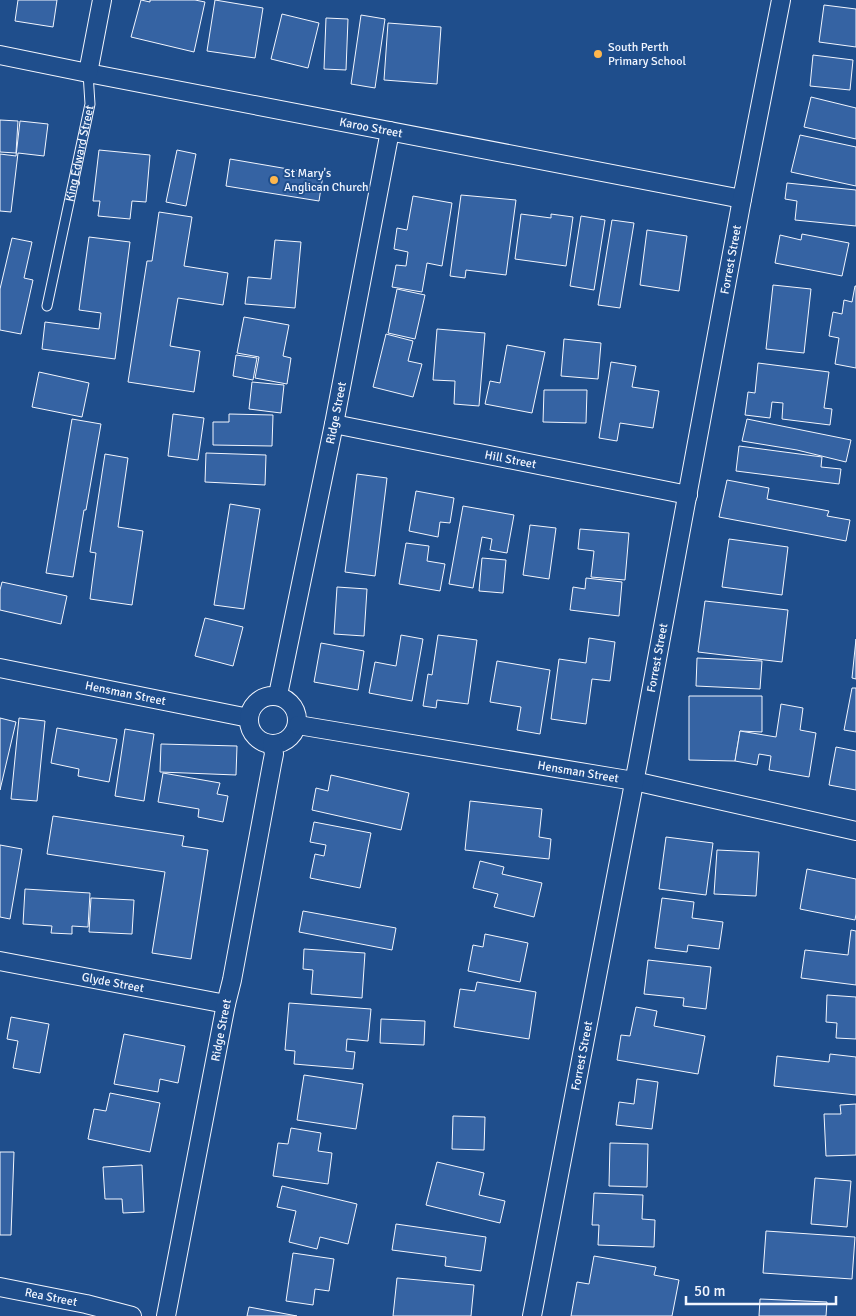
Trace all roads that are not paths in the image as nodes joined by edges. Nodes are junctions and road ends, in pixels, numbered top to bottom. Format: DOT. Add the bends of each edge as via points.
graph roads {
  1 [pos="102,0"];
  2 [pos="781,0"];
  3 [pos="0,55"];
  4 [pos="88,73"];
  5 [pos="390,131"];
  6 [pos="742,199"];
  7 [pos="47,306"];
  8 [pos="334,424"];
  9 [pos="688,495"];
  10 [pos="0,668"];
  11 [pos="278,695"];
  12 [pos="249,718"];
  13 [pos="298,724"];
  14 [pos="272,744"];
  15 [pos="634,781"];
  16 [pos="856,831"];
  17 [pos="0,961"];
  18 [pos="226,1004"];
  19 [pos="0,1287"];
  20 [pos="132,1316"];
  21 [pos="166,1316"];
  22 [pos="532,1316"];
  1 -- 4 [label="street, King Edward Street"];
  2 -- 6 [label="street, Forrest Street"];
  3 -- 4 [label="street, Karoo Street"];
  4 -- 5 [label="street, Karoo Street"];
  4 -- 7 [label="lane, King Edward Street" via="90,104"];
  5 -- 6 [label="street, Karoo Street"];
  5 -- 8 [label="street, Ridge Street"];
  6 -- 9 [label="street, Forrest Street"];
  8 -- 9 [label="street, Hill Street"];
  8 -- 11 [label="street, Ridge Street"];
  9 -- 15 [label="street, Forrest Street"];
  10 -- 12 [label="street, Hensman Street"];
  11 -- 12 [label="street" via="265,697 253,706"];
  11 -- 13 [label="street" via="293,704"];
  12 -- 14 [label="street" via="251,729 258,738"];
  13 -- 14 [label="street" via="284,742"];
  13 -- 15 [label="street, Hensman Street"];
  14 -- 18 [label="street, Ridge Street" via="274,754"];
  15 -- 16 [label="street, Hensman Street"];
  15 -- 22 [label="street, Forrest Street"];
  17 -- 18 [label="street, Glyde Street"];
  18 -- 21 [label="street, Ridge Street"];
  19 -- 20 [label="street, Rea Street"];
}
